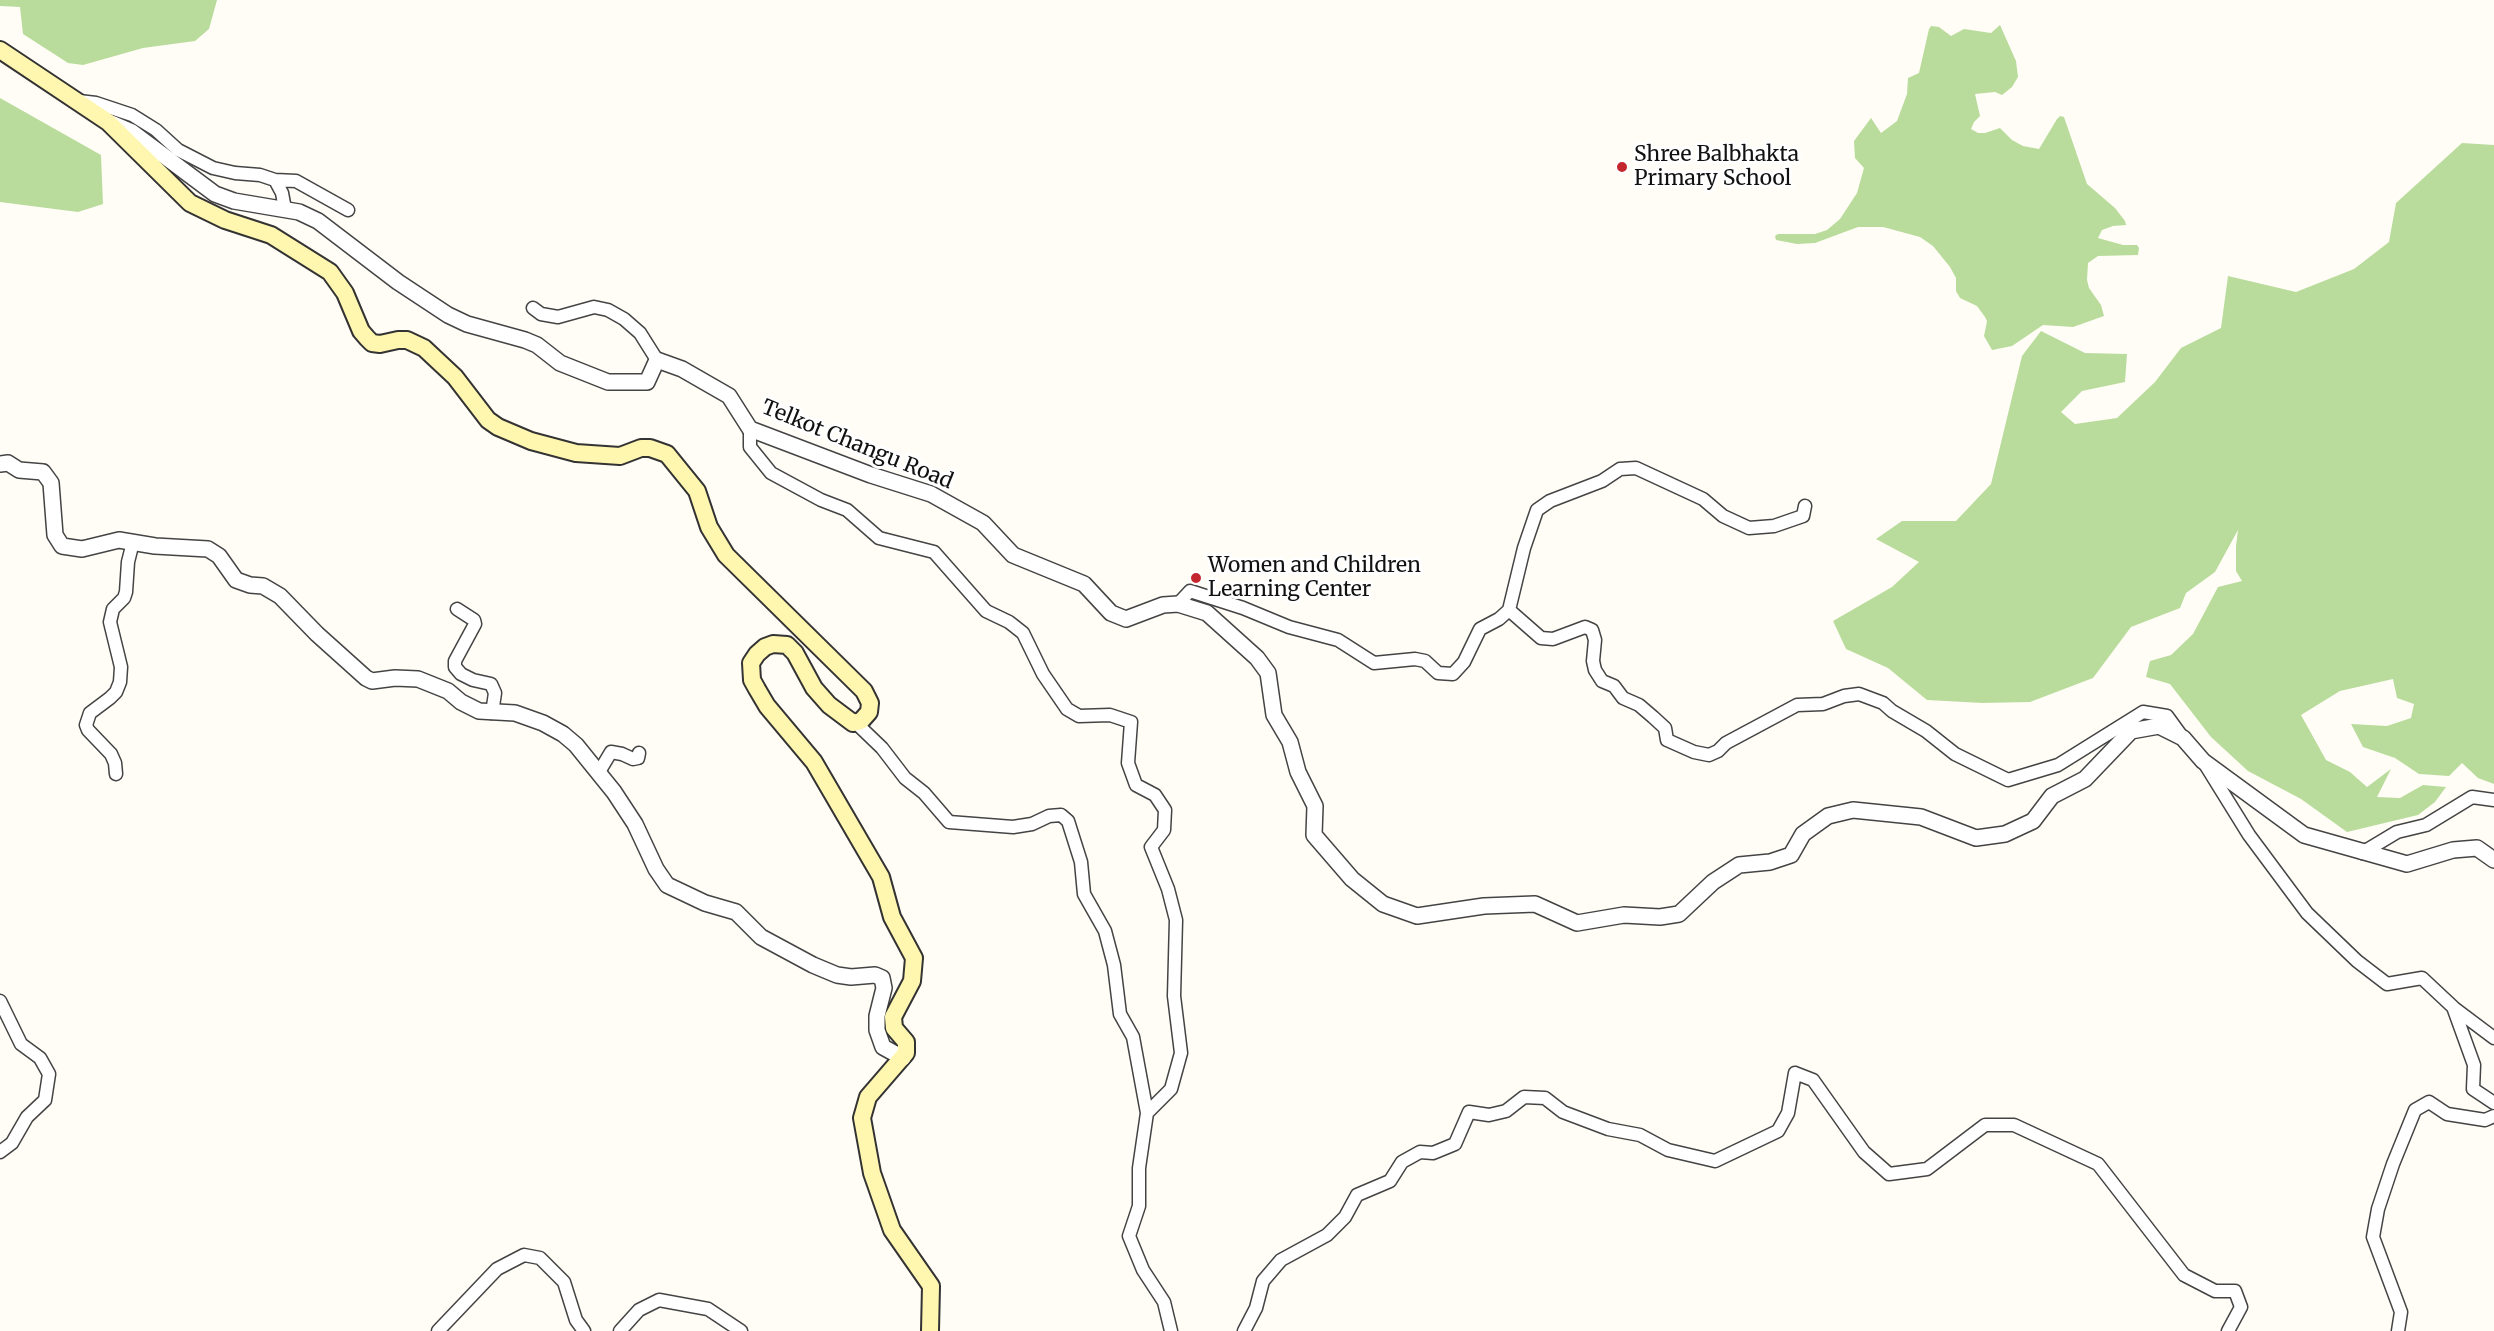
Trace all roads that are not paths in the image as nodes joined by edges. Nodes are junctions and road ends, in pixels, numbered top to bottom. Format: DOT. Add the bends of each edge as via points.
graph roads {
  1 [pos="0,50"];
  2 [pos="78,101"];
  3 [pos="108,122"];
  4 [pos="275,180"];
  5 [pos="285,209"];
  6 [pos="348,210"];
  7 [pos="533,308"];
  8 [pos="657,360"];
  9 [pos="750,429"];
  10 [pos="0,464"];
  11 [pos="1805,506"];
  12 [pos="133,542"];
  13 [pos="1178,604"];
  14 [pos="457,609"];
  15 [pos="1509,610"];
  16 [pos="492,713"];
  17 [pos="856,723"];
  18 [pos="2183,738"];
  19 [pos="639,753"];
  20 [pos="2203,761"];
  21 [pos="599,772"];
  22 [pos="116,774"];
  23 [pos="2494,800"];
  24 [pos="2362,853"];
  25 [pos="2494,860"];
  26 [pos="0,1001"];
  27 [pos="2453,1007"];
  28 [pos="2494,1038"];
  29 [pos="903,1059"];
  30 [pos="2494,1103"];
  31 [pos="1147,1113"];
  32 [pos="2494,1116"];
  33 [pos="0,1152"];
  34 [pos="438,1331"];
  35 [pos="584,1331"];
  36 [pos="620,1331"];
  37 [pos="741,1331"];
  38 [pos="930,1331"];
  39 [pos="1171,1331"];
  40 [pos="1244,1331"];
  41 [pos="2228,1331"];
  42 [pos="2398,1331"];
  1 -- 2 [label="main road"];
  2 -- 3 [label="main road"];
  2 -- 4 [label="street" via="132,116 156,130 178,150 213,168"];
  3 -- 5 [label="street" via="132,132 215,194"];
  3 -- 17 [label="main road" via="190,203 271,235 330,272 342,288 361,331 372,343 407,340 424,348 498,427 576,453 620,456 640,448 661,451 674,460 697,491 709,527 726,555 864,691 870,703 869,712"];
  4 -- 5 [label="street"];
  4 -- 6 [label="street" via="296,181"];
  5 -- 8 [label="street" via="318,221 448,315 537,345 560,363 598,380 647,382"];
  7 -- 8 [label="street" via="558,317 594,308 608,310 640,333"];
  8 -- 9 [label="street, Telkot Changu Road" via="682,369 729,396"];
  9 -- 13 [label="street, Telkot Changu Road" via="931,494 983,523 1013,555 1084,584 1111,613 1126,619 1163,605"];
  9 -- 31 [label="street" via="750,447 771,473 847,510 879,538 934,552 986,611 1023,633 1066,709 1079,716 1110,715 1131,722 1128,764 1136,785 1155,795 1165,810 1164,830 1151,847 1176,920 1174,996 1181,1053 1171,1089"];
  10 -- 12 [label="street" via="43,472 51,483 56,535 62,546 82,549 119,540"];
  11 -- 15 [label="street" via="1803,516 1774,526 1749,528 1723,516 1703,499 1649,473 1636,468 1620,469 1537,510"];
  12 -- 16 [label="street" via="208,549 219,556 236,580 263,586 280,596 366,678 418,679 448,691 479,711"];
  12 -- 22 [label="street" via="126,592 113,609 110,622 122,667 120,682 116,692 90,713 86,725 111,754"];
  13 -- 15 [label="street" via="1190,591 1289,627 1338,640 1374,663 1415,659 1425,661 1438,673 1453,674 1464,662 1480,628"];
  13 -- 18 [label="street, Telkot Changu Road" via="1207,613 1268,673 1274,715 1290,742 1298,772 1315,806 1314,835 1352,879 1383,904 1417,916 1484,906 1535,904 1577,923 1624,915 1679,915 1713,882 1739,865 1791,855 1803,834 1828,816 1853,810 1875,812 1921,817 1976,838 2006,834 2033,821 2052,796 2085,779 2131,731 2158,726"];
  14 -- 16 [label="street" via="475,624 455,667 467,677 491,684 495,693"];
  15 -- 18 [label="street" via="1541,638 1553,639 1585,627 1592,630 1593,661 1602,681 1653,717 1665,728 1667,740 1709,755 1797,705 1823,704 1859,694 1883,703 1955,754 2008,780 2058,765 2143,712 2168,716"];
  16 -- 21 [label="street" via="515,713 563,734"];
  17 -- 29 [label="main road" via="829,705 787,645 772,644 751,663 752,680 767,706 814,762 881,877 892,916 914,958 912,981 893,1017 894,1028 906,1042"];
  17 -- 31 [label="street" via="949,822 1013,826 1061,815 1068,821 1081,862 1084,894 1106,931 1120,1014 1133,1037"];
  18 -- 20 [label="street, Telkot Changu Road"];
  19 -- 21 [label="street" via="638,759 633,759 611,752"];
  20 -- 24 [label="street, Telkot Changu Road" via="2304,835"];
  20 -- 27 [label="street" via="2249,835 2307,913 2386,984 2422,978"];
  21 -- 29 [label="street" via="635,824 667,885 736,912 761,937 821,969 837,975 882,978 877,1030 884,1047"];
  23 -- 24 [label="street" via="2472,797 2426,825 2397,832"];
  24 -- 25 [label="street, Telkot Changu Road" via="2407,864 2453,850 2477,848"];
  26 -- 33 [label="street" via="21,1044 39,1058 49,1074 45,1100 27,1117 12,1143"];
  27 -- 28 [label="street"];
  27 -- 30 [label="street" via="2474,1065 2473,1089"];
  29 -- 38 [label="main road" via="868,1097 862,1118 872,1173 892,1230 931,1286"];
  31 -- 39 [label="street" via="1139,1168 1139,1206 1129,1236 1143,1270 1164,1302"];
  32 -- 42 [label="street" via="2485,1120 2446,1114 2429,1102 2415,1110 2378,1209 2373,1237 2402,1312"];
  34 -- 35 [label="street" via="497,1269 524,1255 540,1258 564,1282 576,1320"];
  36 -- 37 [label="street" via="639,1310 658,1300 708,1309"];
  40 -- 41 [label="street" via="1256,1308 1263,1281 1281,1260 1327,1235 1357,1195 1390,1181 1402,1162 1420,1152 1433,1153 1455,1144 1469,1112 1489,1115 1506,1111 1524,1097 1545,1098 1563,1112 1608,1129 1640,1135 1668,1150 1715,1161 1778,1131 1788,1113 1794,1073 1813,1080 1864,1152 1889,1174 1927,1169 1985,1125 2014,1125 2098,1164 2184,1275 2215,1291 2235,1291 2241,1307"];
}
